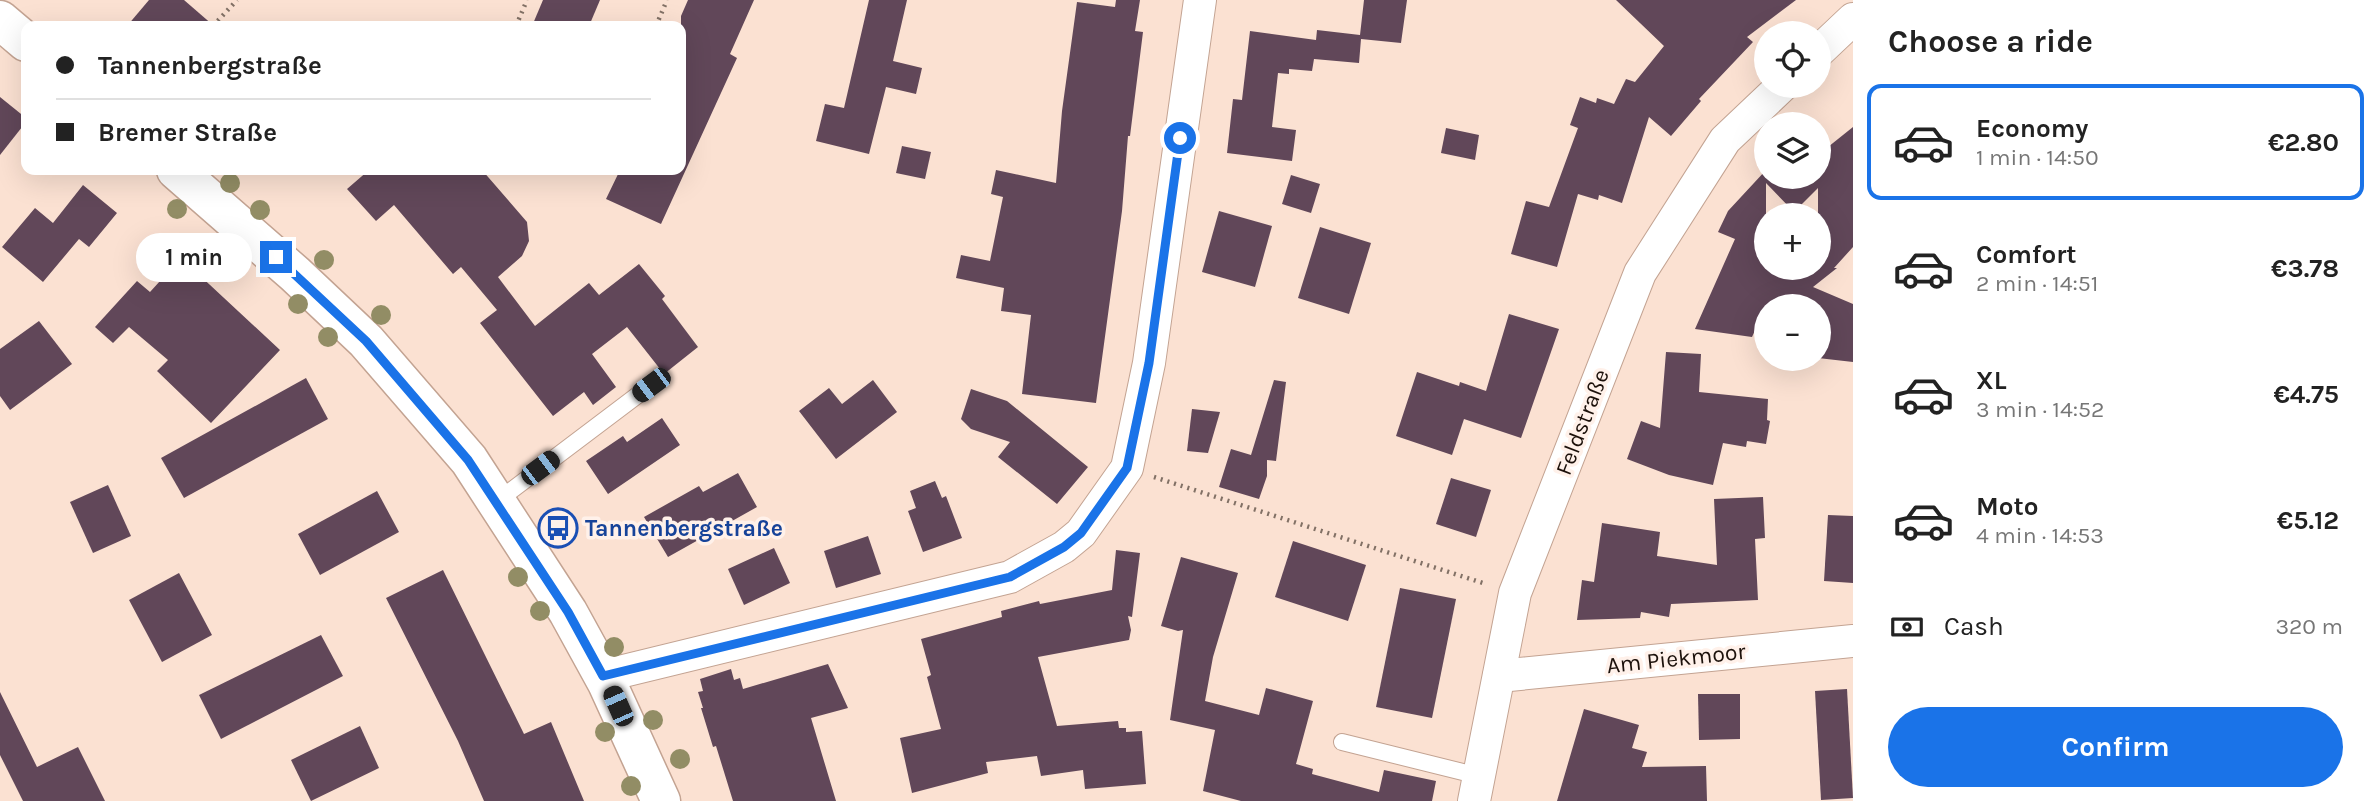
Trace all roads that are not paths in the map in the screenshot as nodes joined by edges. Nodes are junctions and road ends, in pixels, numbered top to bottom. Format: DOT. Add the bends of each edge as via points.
graph roads {
  1 [pos="1200,0"];
  2 [pos="1853,19"];
  3 [pos="0,20"];
  4 [pos="21,38"];
  5 [pos="1831,40"];
  6 [pos="1769,98"];
  7 [pos="182,175"];
  8 [pos="651,385"];
  9 [pos="496,502"];
  10 [pos="1853,641"];
  11 [pos="603,676"];
  12 [pos="1499,676"];
  13 [pos="1342,742"];
  14 [pos="1476,788"];
  15 [pos="662,801"];
  1 -- 11 [label="street" via="1149,363 1127,468 1081,533 1010,577"];
  2 -- 5 [label="street"];
  3 -- 4 [label="main road"];
  6 -- 12 [label="street, Feldstraße" via="1725,140 1640,273 1515,593"];
  7 -- 9 [label="main road" via="366,341 468,460"];
  8 -- 9 [label="lane"];
  9 -- 11 [label="main road" via="568,612"];
  10 -- 12 [label="street, Am Piekmoor"];
  11 -- 15 [label="main road"];
  12 -- 14 [label="street, Feldstraße"];
  13 -- 14 [label="lane"];
}
